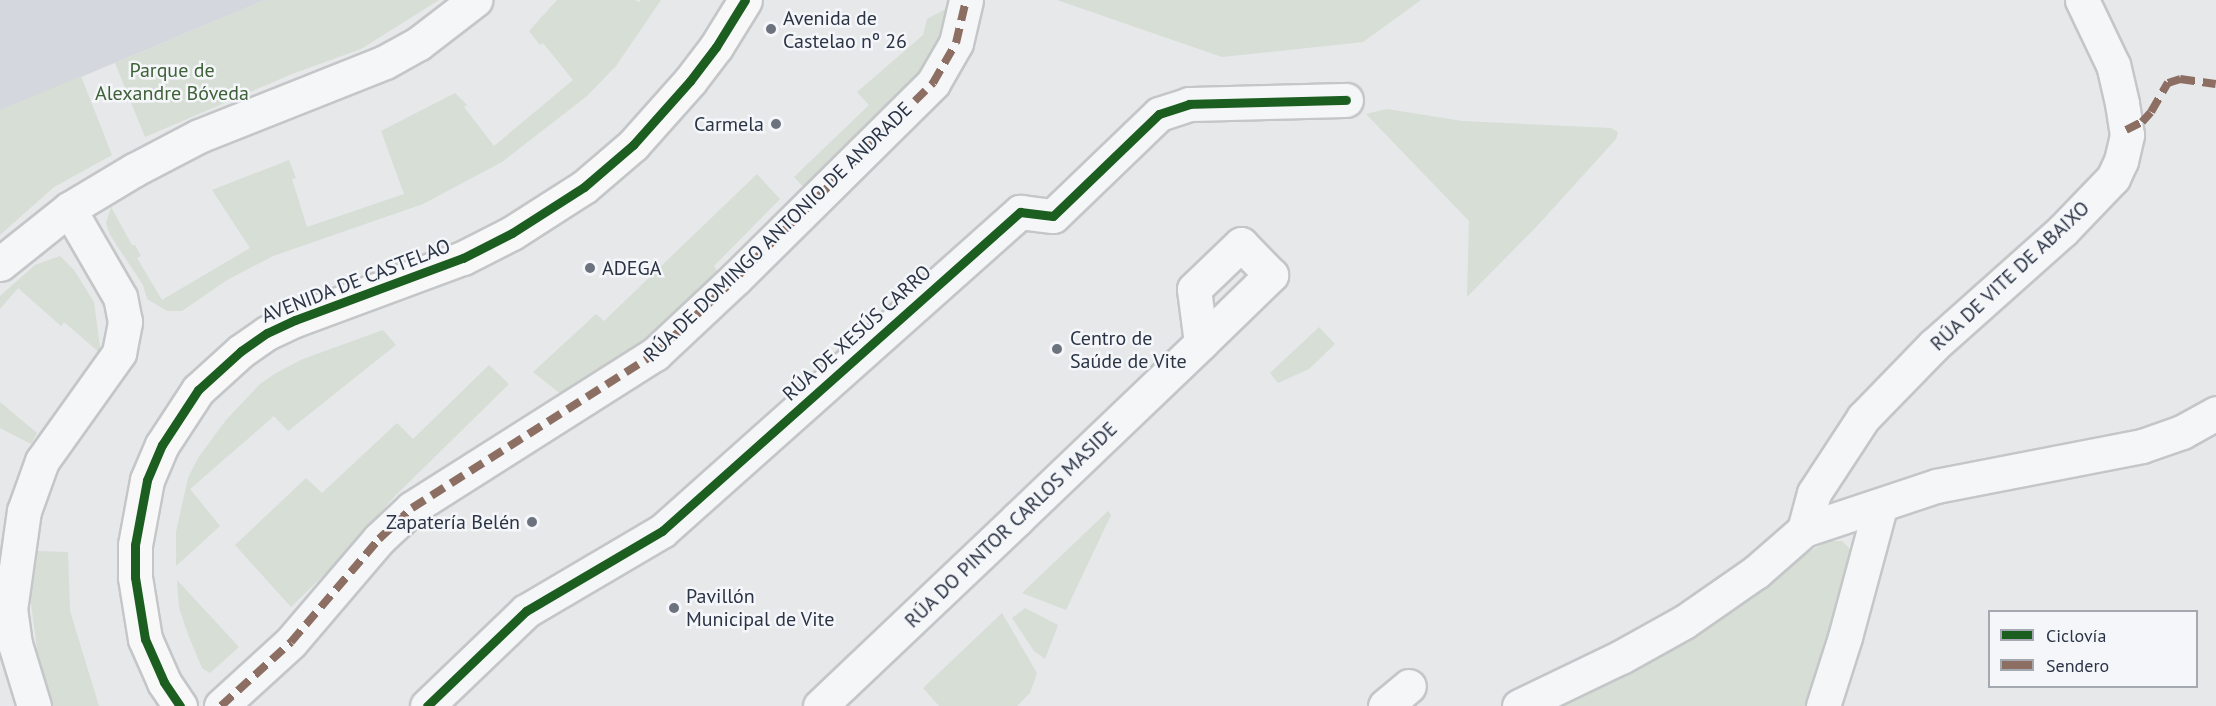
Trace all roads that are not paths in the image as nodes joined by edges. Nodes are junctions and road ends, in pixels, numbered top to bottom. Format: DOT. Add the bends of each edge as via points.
graph roads {
  1 [pos="475,0"];
  2 [pos="745,0"];
  3 [pos="966,0"];
  4 [pos="2082,0"];
  5 [pos="1347,100"];
  6 [pos="69,208"];
  7 [pos="0,264"];
  8 [pos="1201,343"];
  9 [pos="2216,413"];
  10 [pos="1880,507"];
  11 [pos="1804,530"];
  12 [pos="33,706"];
  13 [pos="180,706"];
  14 [pos="221,706"];
  15 [pos="428,706"];
  16 [pos="820,706"];
  17 [pos="1519,706"];
  18 [pos="1823,706"];
  1 -- 6 [label="street" via="419,43 386,62 199,136"];
  2 -- 13 [label="street, AVENIDA DE CASTELAO" via="716,47 668,107 633,145 585,187 512,233 463,258 267,333 198,390 162,445 147,480 135,545 136,586 145,639 164,682"];
  3 -- 14 [label="street, RÚA DE DOMINGO ANTONIO DE ANDRADE" via="957,43 933,83 735,279 646,360 412,508 379,539 291,642"];
  4 -- 11 [label="street, RÚA DE VITE DE ABAIXO" via="2113,65 2122,103 2127,135 2113,178 2062,231 1934,345 1863,418 1814,492"];
  5 -- 15 [label="street, RÚA DE XESÚS CARRO" via="1189,104 1159,114 1053,216 1020,212 662,531 526,611"];
  6 -- 7 [label="street"];
  6 -- 12 [label="street" via="120,297 125,322 119,353 42,461 24,511 10,610 15,644"];
  8 -- 16 [label="street, RÚA DO PINTOR CARLOS MASIDE"];
  9 -- 10 [label="street" via="2182,432 2142,446 1936,486"];
  10 -- 11 [label="street"];
  10 -- 18 [label="street"];
  11 -- 17 [label="street" via="1756,572 1684,622"];
}
